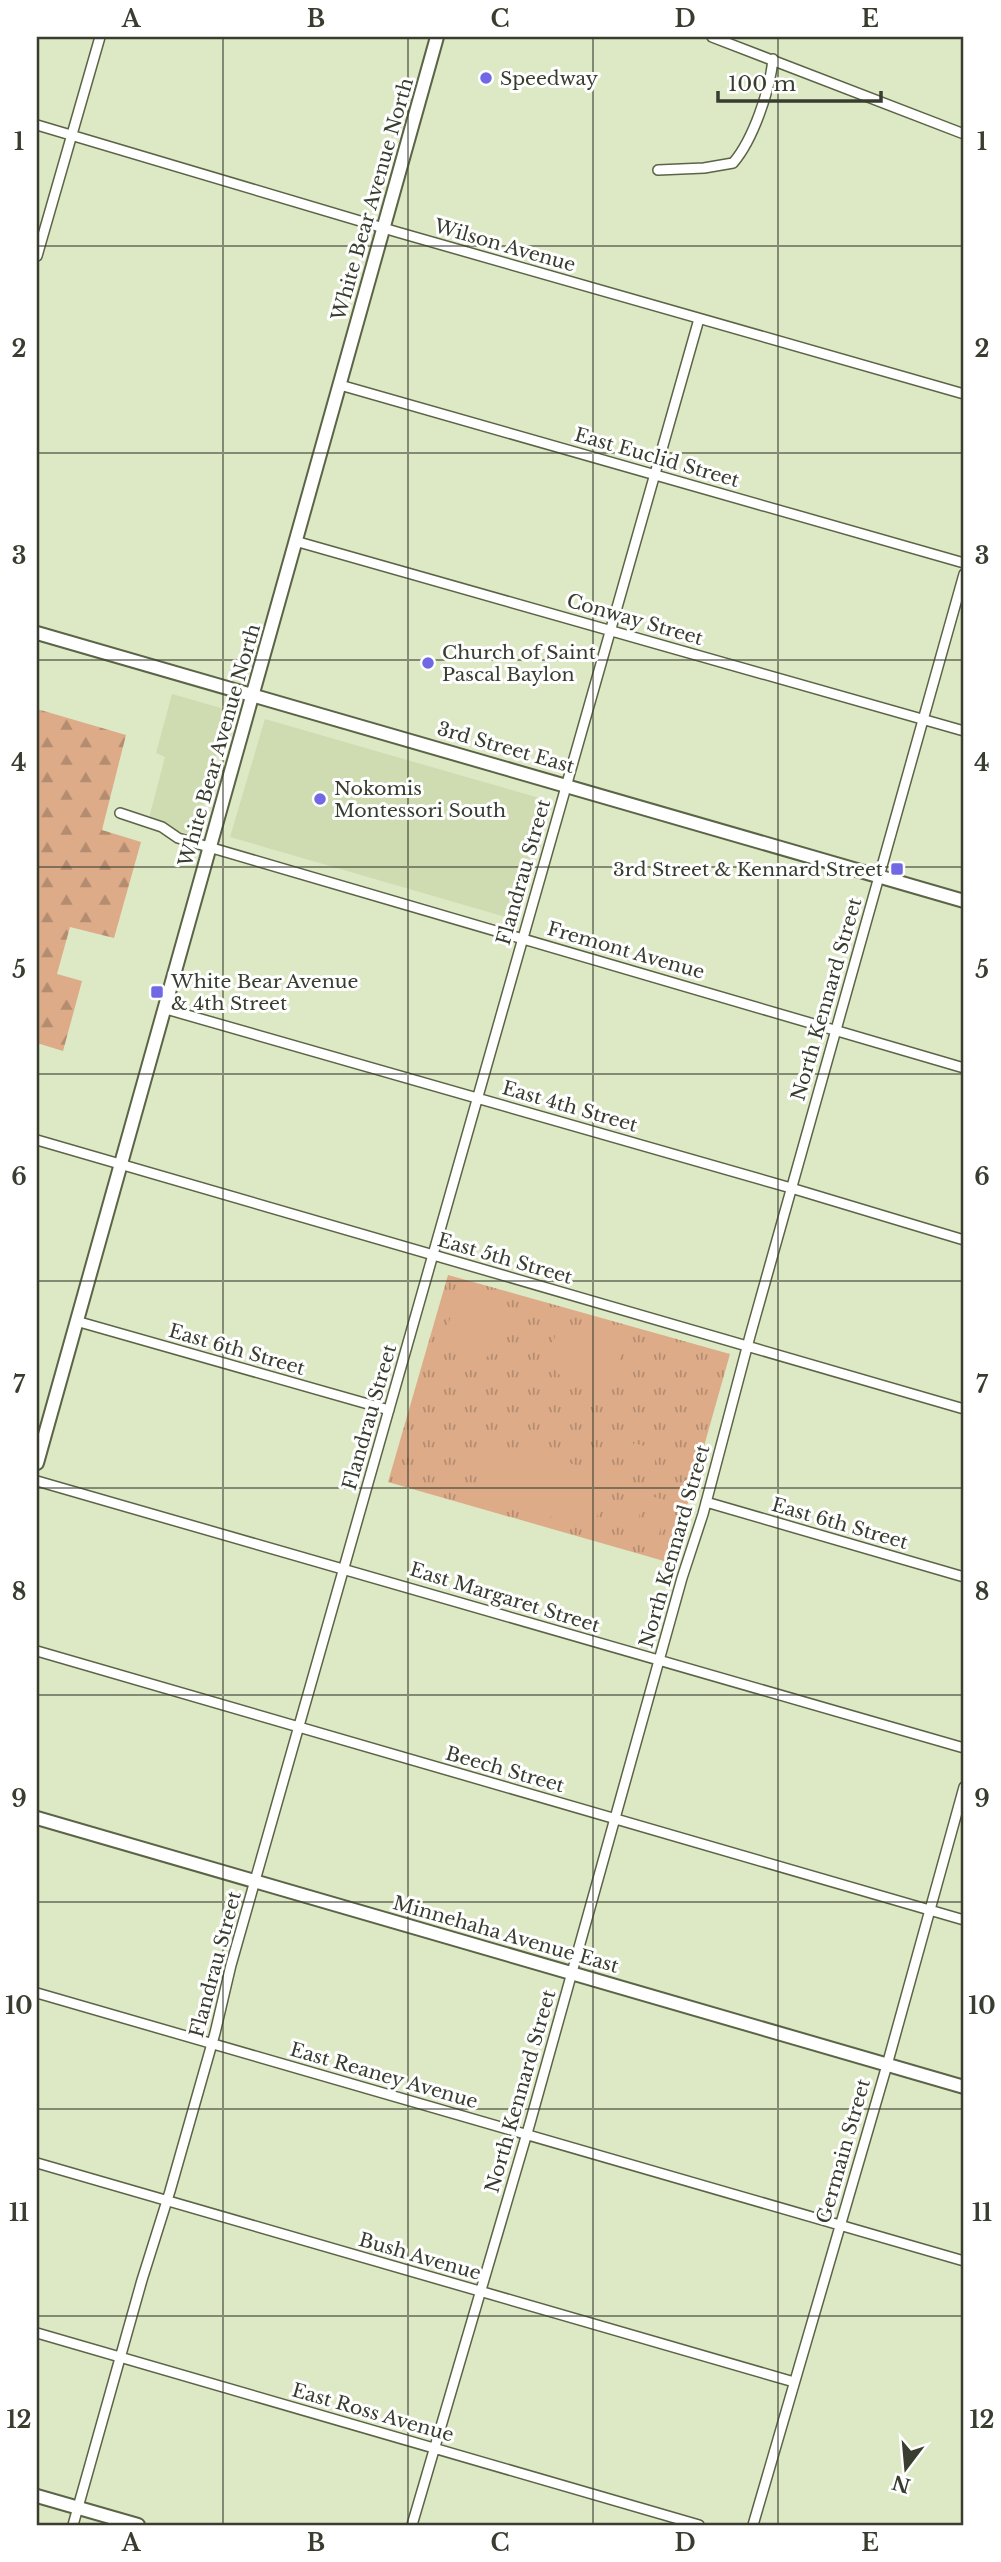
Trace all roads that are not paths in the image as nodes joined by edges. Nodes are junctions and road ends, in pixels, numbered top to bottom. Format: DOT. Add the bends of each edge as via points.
graph roads {
  1 [pos="100,37"];
  2 [pos="438,37"];
  3 [pos="712,37"];
  4 [pos="773,59"];
  5 [pos="37,125"];
  6 [pos="964,134"];
  7 [pos="71,136"];
  8 [pos="658,170"];
  9 [pos="384,228"];
  10 [pos="37,256"];
  11 [pos="699,319"];
  12 [pos="340,384"];
  13 [pos="964,394"];
  14 [pos="654,475"];
  15 [pos="295,541"];
  16 [pos="964,564"];
  17 [pos="964,574"];
  18 [pos="610,630"];
  19 [pos="37,633"];
  20 [pos="252,695"];
  21 [pos="922,719"];
  22 [pos="964,731"];
  23 [pos="566,784"];
  24 [pos="120,813"];
  25 [pos="210,847"];
  26 [pos="879,877"];
  27 [pos="964,901"];
  28 [pos="523,938"];
  29 [pos="166,1009"];
  30 [pos="836,1030"];
  31 [pos="964,1068"];
  32 [pos="478,1098"];
  33 [pos="37,1140"];
  34 [pos="120,1164"];
  35 [pos="791,1188"];
  36 [pos="964,1240"];
  37 [pos="433,1255"];
  38 [pos="76,1321"];
  39 [pos="747,1346"];
  40 [pos="964,1409"];
  41 [pos="389,1410"];
  42 [pos="37,1463"];
  43 [pos="37,1481"];
  44 [pos="706,1502"];
  45 [pos="344,1568"];
  46 [pos="964,1577"];
  47 [pos="37,1651"];
  48 [pos="660,1661"];
  49 [pos="299,1728"];
  50 [pos="964,1748"];
  51 [pos="964,1787"];
  52 [pos="37,1818"];
  53 [pos="615,1819"];
  54 [pos="255,1881"];
  55 [pos="931,1911"];
  56 [pos="964,1920"];
  57 [pos="572,1973"];
  58 [pos="37,1993"];
  59 [pos="212,2044"];
  60 [pos="887,2065"];
  61 [pos="964,2087"];
  62 [pos="526,2134"];
  63 [pos="37,2164"];
  64 [pos="167,2201"];
  65 [pos="839,2225"];
  66 [pos="964,2261"];
  67 [pos="480,2291"];
  68 [pos="37,2333"];
  69 [pos="120,2357"];
  70 [pos="794,2382"];
  71 [pos="434,2449"];
  72 [pos="37,2496"];
  73 [pos="77,2507"];
  74 [pos="73,2525"];
  75 [pos="138,2525"];
  76 [pos="412,2525"];
  77 [pos="699,2525"];
  78 [pos="752,2525"];
  1 -- 7 [label="street"];
  2 -- 9 [label="main road, White Bear Avenue North"];
  3 -- 4 [label="street"];
  4 -- 6 [label="street"];
  4 -- 8 [label="street" via="750,138 733,163"];
  5 -- 7 [label="street, Wilson Avenue"];
  7 -- 9 [label="street, Wilson Avenue"];
  7 -- 10 [label="street"];
  9 -- 11 [label="street, Wilson Avenue"];
  9 -- 12 [label="main road, White Bear Avenue North"];
  11 -- 13 [label="street, Wilson Avenue"];
  11 -- 14 [label="street, Flandrau Street"];
  12 -- 14 [label="street, East Euclid Street"];
  12 -- 15 [label="main road, White Bear Avenue North"];
  14 -- 16 [label="street, East Euclid Street"];
  14 -- 18 [label="street, Flandrau Street"];
  15 -- 18 [label="street, Conway Street"];
  15 -- 20 [label="main road, White Bear Avenue North"];
  17 -- 21 [label="street, North Kennard Street"];
  18 -- 21 [label="street, Conway Street"];
  18 -- 23 [label="street, Flandrau Street"];
  19 -- 20 [label="main road, 3rd Street East"];
  20 -- 23 [label="main road, 3rd Street East"];
  20 -- 25 [label="main road, White Bear Avenue North"];
  21 -- 22 [label="street, Conway Street"];
  21 -- 26 [label="street, North Kennard Street"];
  23 -- 26 [label="main road, 3rd Street East"];
  23 -- 28 [label="street, Flandrau Street"];
  24 -- 25 [label="street, Fremont Avenue"];
  25 -- 28 [label="street, Fremont Avenue"];
  25 -- 29 [label="main road, White Bear Avenue North"];
  26 -- 27 [label="main road, 3rd Street East"];
  26 -- 30 [label="street, North Kennard Street"];
  28 -- 30 [label="street, Fremont Avenue"];
  28 -- 32 [label="street, Flandrau Street"];
  29 -- 32 [label="street, East 4th Street"];
  29 -- 34 [label="main road, White Bear Avenue North"];
  30 -- 31 [label="street, Fremont Avenue"];
  30 -- 35 [label="street, North Kennard Street"];
  32 -- 35 [label="street, East 4th Street"];
  32 -- 37 [label="street, Flandrau Street"];
  33 -- 34 [label="street, East 5th Street"];
  34 -- 37 [label="street, East 5th Street"];
  34 -- 38 [label="main road, White Bear Avenue North"];
  35 -- 36 [label="street, East 4th Street"];
  35 -- 39 [label="street, North Kennard Street"];
  37 -- 39 [label="street, East 5th Street"];
  37 -- 41 [label="street, Flandrau Street"];
  38 -- 41 [label="street, East 6th Street"];
  38 -- 42 [label="main road, White Bear Avenue North"];
  39 -- 40 [label="street, East 5th Street"];
  39 -- 44 [label="street, North Kennard Street"];
  41 -- 45 [label="street, Flandrau Street"];
  43 -- 45 [label="street, East Margaret Street"];
  44 -- 46 [label="street, East 6th Street"];
  44 -- 48 [label="street, North Kennard Street"];
  45 -- 48 [label="street, East Margaret Street"];
  45 -- 49 [label="street, Flandrau Street"];
  47 -- 49 [label="street, Beech Street"];
  48 -- 50 [label="street, East Margaret Street"];
  48 -- 53 [label="street, North Kennard Street"];
  49 -- 53 [label="street, Beech Street"];
  49 -- 54 [label="street, Flandrau Street"];
  51 -- 55 [label="street, Germain Street"];
  52 -- 54 [label="main road, Minnehaha Avenue East"];
  53 -- 55 [label="street, Beech Street"];
  53 -- 57 [label="street, North Kennard Street"];
  54 -- 57 [label="main road, Minnehaha Avenue East"];
  54 -- 59 [label="street, Flandrau Street"];
  55 -- 56 [label="street, Beech Street"];
  55 -- 60 [label="street, Germain Street"];
  57 -- 60 [label="main road, Minnehaha Avenue East"];
  57 -- 62 [label="street, North Kennard Street"];
  58 -- 59 [label="street, East Reaney Avenue"];
  59 -- 62 [label="street, East Reaney Avenue"];
  59 -- 64 [label="street, Flandrau Street"];
  60 -- 61 [label="main road, Minnehaha Avenue East"];
  60 -- 65 [label="street, Germain Street"];
  62 -- 65 [label="street, East Reaney Avenue"];
  62 -- 67 [label="street, North Kennard Street"];
  63 -- 64 [label="street, Bush Avenue"];
  64 -- 67 [label="street, Bush Avenue"];
  64 -- 69 [label="street, Flandrau Street"];
  65 -- 66 [label="street, East Reaney Avenue"];
  65 -- 70 [label="street, Germain Street"];
  67 -- 70 [label="street, Bush Avenue"];
  67 -- 71 [label="street, North Kennard Street"];
  68 -- 69 [label="street, East Ross Avenue"];
  69 -- 71 [label="street, East Ross Avenue"];
  69 -- 73 [label="street, Flandrau Street"];
  70 -- 78 [label="street, Germain Street"];
  71 -- 76 [label="street, North Kennard Street"];
  71 -- 77 [label="street, East Ross Avenue"];
  72 -- 73 [label="main road"];
  73 -- 74 [label="street, Flandrau Street"];
  73 -- 75 [label="main road"];
}
